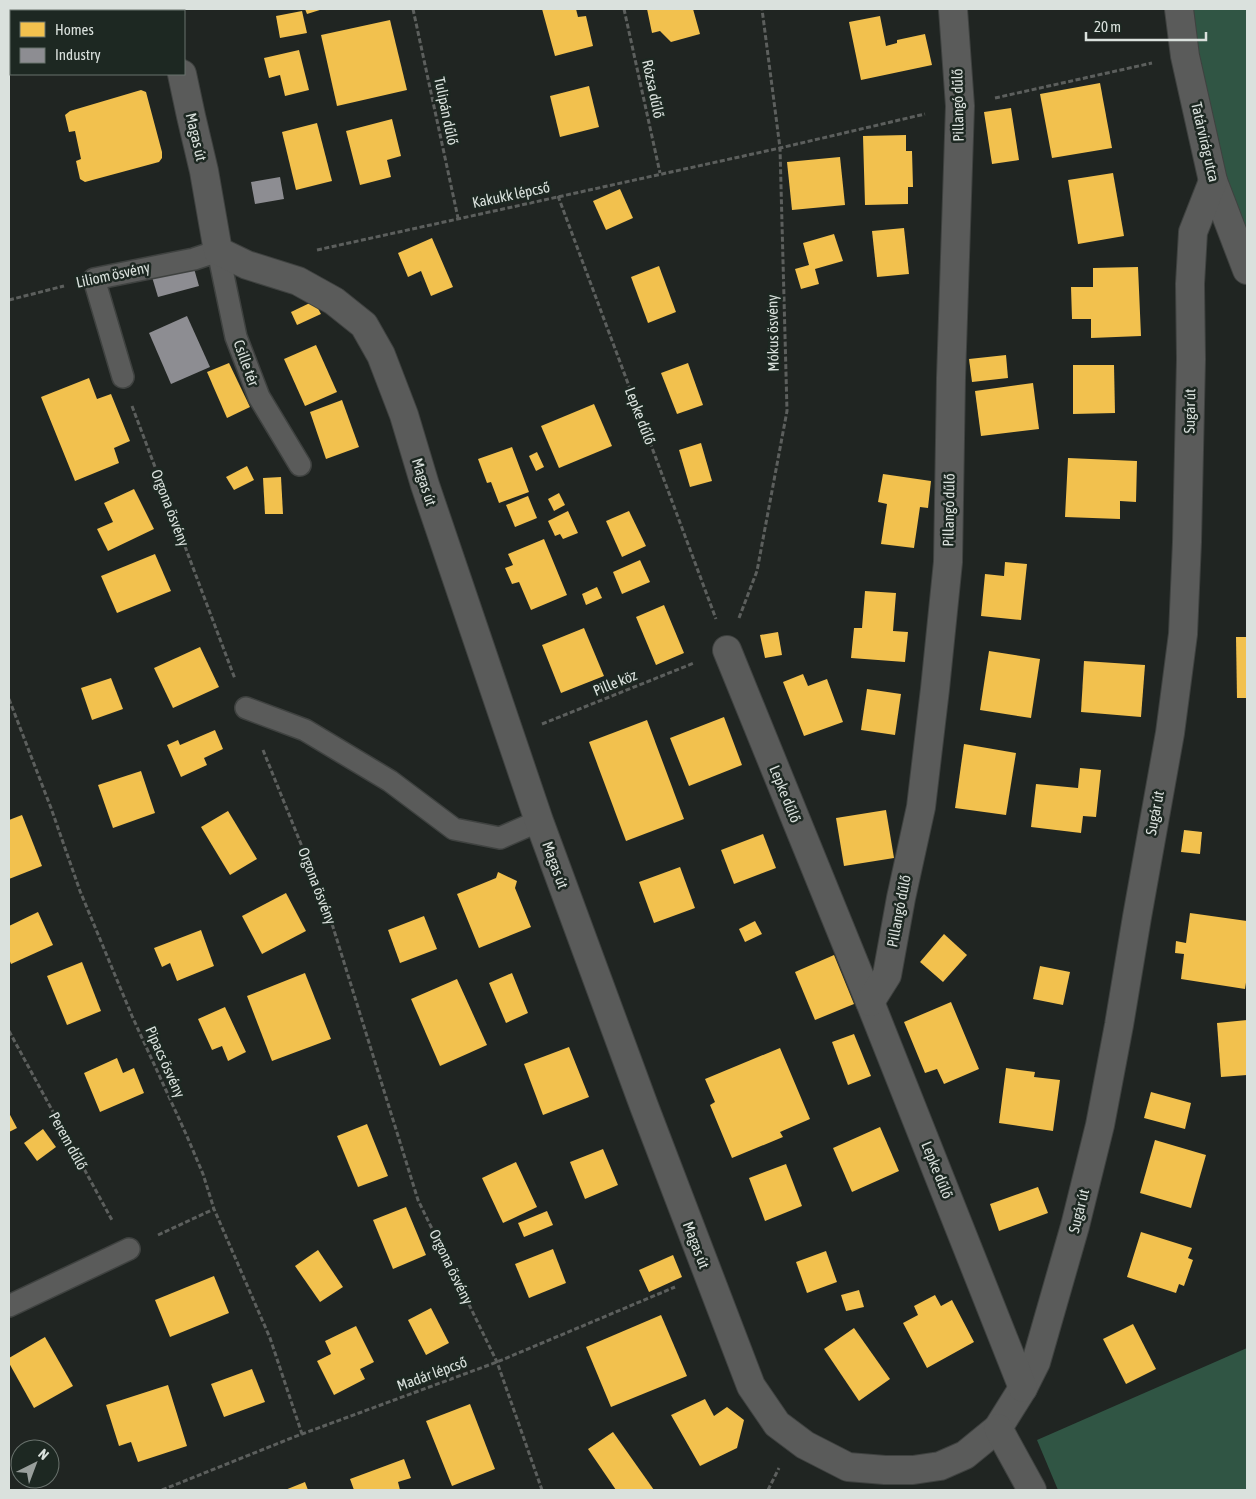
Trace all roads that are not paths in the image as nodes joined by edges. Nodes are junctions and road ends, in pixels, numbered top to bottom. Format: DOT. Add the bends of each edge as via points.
graph roads {
  1 [pos="953,9"];
  2 [pos="1179,9"];
  3 [pos="182,75"];
  4 [pos="1213,181"];
  5 [pos="218,251"];
  6 [pos="1247,270"];
  7 [pos="123,377"];
  8 [pos="300,465"];
  9 [pos="727,650"];
  10 [pos="246,708"];
  11 [pos="539,821"];
  12 [pos="870,1002"];
  13 [pos="129,1249"];
  14 [pos="9,1306"];
  15 [pos="1023,1388"];
  16 [pos="998,1428"];
  17 [pos="1032,1490"];
  1 -- 12 [label="street, Pillangó dűlő" via="960,106 948,562 921,807 887,975"];
  2 -- 4 [label="street, Tatárvirág utca" via="1185,56"];
  3 -- 5 [label="street, Magas út"];
  4 -- 6 [label="street, Tatárvirág utca"];
  4 -- 15 [label="street, Sugár út" via="1193,232 1183,634 1170,733 1100,1125 1050,1316 1036,1362"];
  5 -- 7 [label="lane, Liliom ösvény" via="194,259 94,279"];
  5 -- 8 [label="lane, Csille tér" via="236,337 259,397"];
  5 -- 11 [label="street, Magas út" via="247,266 298,281 334,301 364,324 381,356 404,415"];
  9 -- 12 [label="street, Lepke dűlő"];
  10 -- 11 [label="lane" via="305,730 390,782 454,829 500,838"];
  11 -- 16 [label="street, Magas út" via="751,1386 777,1424 805,1445 848,1467 885,1470 940,1466 965,1455"];
  12 -- 15 [label="street, Lepke dűlő"];
  13 -- 14 [label="lane"];
  15 -- 16 [label="street, Sugár út"];
  16 -- 17 [label="street"];
}
